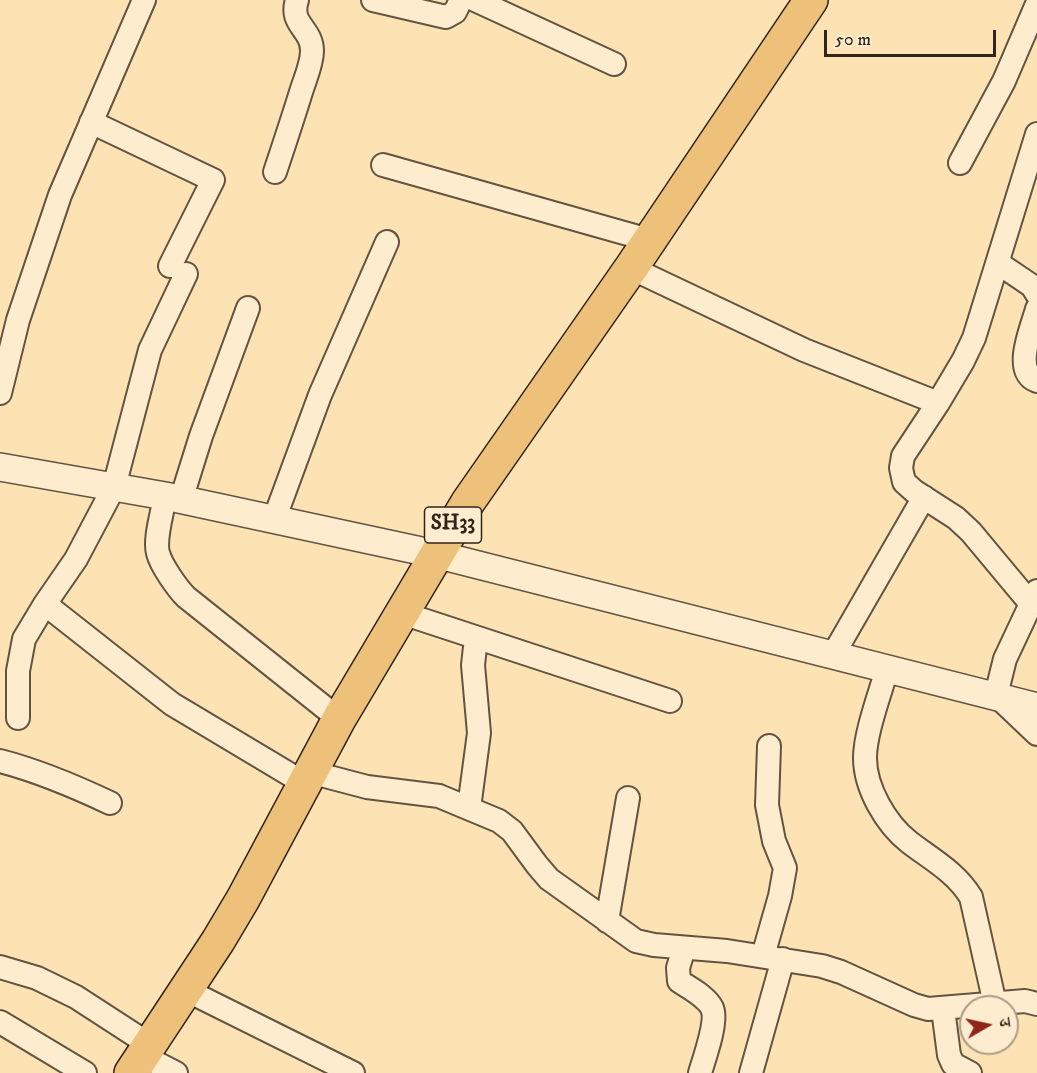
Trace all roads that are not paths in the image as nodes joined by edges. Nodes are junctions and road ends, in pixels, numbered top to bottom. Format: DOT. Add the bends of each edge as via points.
graph roads {
  1 [pos="144,0"];
  2 [pos="297,0"];
  3 [pos="373,0"];
  4 [pos="461,0"];
  5 [pos="475,0"];
  6 [pos="811,0"];
  7 [pos="408,4"];
  8 [pos="1037,4"];
  9 [pos="614,64"];
  10 [pos="91,122"];
  11 [pos="1037,134"];
  12 [pos="960,163"];
  13 [pos="383,165"];
  14 [pos="275,172"];
  15 [pos="649,240"];
  16 [pos="387,242"];
  17 [pos="998,262"];
  18 [pos="631,268"];
  19 [pos="1037,294"];
  20 [pos="248,308"];
  21 [pos="1037,309"];
  22 [pos="1037,381"];
  23 [pos="0,393"];
  24 [pos="938,403"];
  25 [pos="0,468"];
  26 [pos="114,487"];
  27 [pos="924,497"];
  28 [pos="173,498"];
  29 [pos="274,520"];
  30 [pos="435,554"];
  31 [pos="1034,597"];
  32 [pos="45,604"];
  33 [pos="402,614"];
  34 [pos="476,638"];
  35 [pos="833,655"];
  36 [pos="887,669"];
  37 [pos="996,695"];
  38 [pos="670,701"];
  39 [pos="1037,707"];
  40 [pos="18,718"];
  41 [pos="339,719"];
  42 [pos="1037,734"];
  43 [pos="769,746"];
  44 [pos="0,761"];
  45 [pos="307,778"];
  46 [pos="628,798"];
  47 [pos="110,802"];
  48 [pos="469,808"];
  49 [pos="607,921"];
  50 [pos="684,948"];
  51 [pos="773,958"];
  52 [pos="0,967"];
  53 [pos="186,990"];
  54 [pos="993,995"];
  55 [pos="1019,1002"];
  56 [pos="1037,1004"];
  57 [pos="959,1007"];
  58 [pos="943,1009"];
  59 [pos="0,1022"];
  60 [pos="141,1058"];
  61 [pos="85,1073"];
  62 [pos="176,1073"];
  63 [pos="353,1073"];
  64 [pos="700,1073"];
  65 [pos="751,1073"];
  66 [pos="970,1073"];
  1 -- 10 [label="street"];
  2 -- 14 [label="street" via="295,18 309,38 312,51"];
  3 -- 7 [label="street"];
  4 -- 7 [label="street" via="455,12 446,17"];
  5 -- 9 [label="street"];
  6 -- 15 [label="main road, SH33"];
  8 -- 12 [label="street" via="1004,81"];
  10 -- 23 [label="street" via="60,195 18,320"];
  10 -- 26 [label="street" via="213,180 150,350"];
  11 -- 17 [label="street"];
  13 -- 15 [label="street"];
  15 -- 18 [label="main road, SH33"];
  16 -- 29 [label="street" via="320,395"];
  17 -- 19 [label="street" via="1032,286"];
  17 -- 24 [label="street" via="974,338"];
  18 -- 24 [label="street" via="804,350"];
  18 -- 30 [label="main road, SH33"];
  20 -- 28 [label="street" via="201,436"];
  21 -- 22 [label="street" via="1024,368"];
  24 -- 27 [label="street" via="911,441 901,468 904,482"];
  25 -- 26 [label="street"];
  26 -- 28 [label="street"];
  26 -- 32 [label="street" via="76,559"];
  27 -- 31 [label="street" via="956,518"];
  27 -- 35 [label="street"];
  28 -- 29 [label="street"];
  28 -- 41 [label="street" via="157,545 158,555 175,586"];
  29 -- 30 [label="street"];
  30 -- 33 [label="main road, SH33"];
  30 -- 35 [label="street"];
  31 -- 37 [label="street" via="1005,659"];
  32 -- 40 [label="street" via="21,651"];
  32 -- 45 [label="street" via="172,704"];
  33 -- 34 [label="street"];
  33 -- 41 [label="main road, SH33"];
  34 -- 38 [label="street"];
  34 -- 48 [label="street" via="473,665 479,733"];
  35 -- 36 [label="street"];
  36 -- 37 [label="street"];
  36 -- 54 [label="street" via="867,743 869,781 883,814 896,831 952,873 971,897"];
  37 -- 39 [label="street"];
  37 -- 42 [label="street"];
  41 -- 45 [label="main road, SH33"];
  43 -- 51 [label="street" via="767,805 774,841 785,868"];
  44 -- 47 [label="street" via="63,781"];
  45 -- 48 [label="street" via="439,796"];
  45 -- 53 [label="main road, SH33" via="243,899"];
  46 -- 49 [label="street"];
  48 -- 49 [label="street" via="500,821 549,879"];
  49 -- 50 [label="street" via="636,941"];
  50 -- 51 [label="street"];
  50 -- 64 [label="street" via="679,981 713,1010 714,1022"];
  51 -- 58 [label="street" via="822,966 914,1005"];
  51 -- 65 [label="street"];
  52 -- 60 [label="street" via="37,978 76,997"];
  53 -- 60 [label="main road, SH33"];
  53 -- 63 [label="street"];
  55 -- 56 [label="street"];
  57 -- 58 [label="street"];
  58 -- 66 [label="street" via="949,1055 953,1064"];
  59 -- 61 [label="street"];
  60 -- 62 [label="street"];
}
